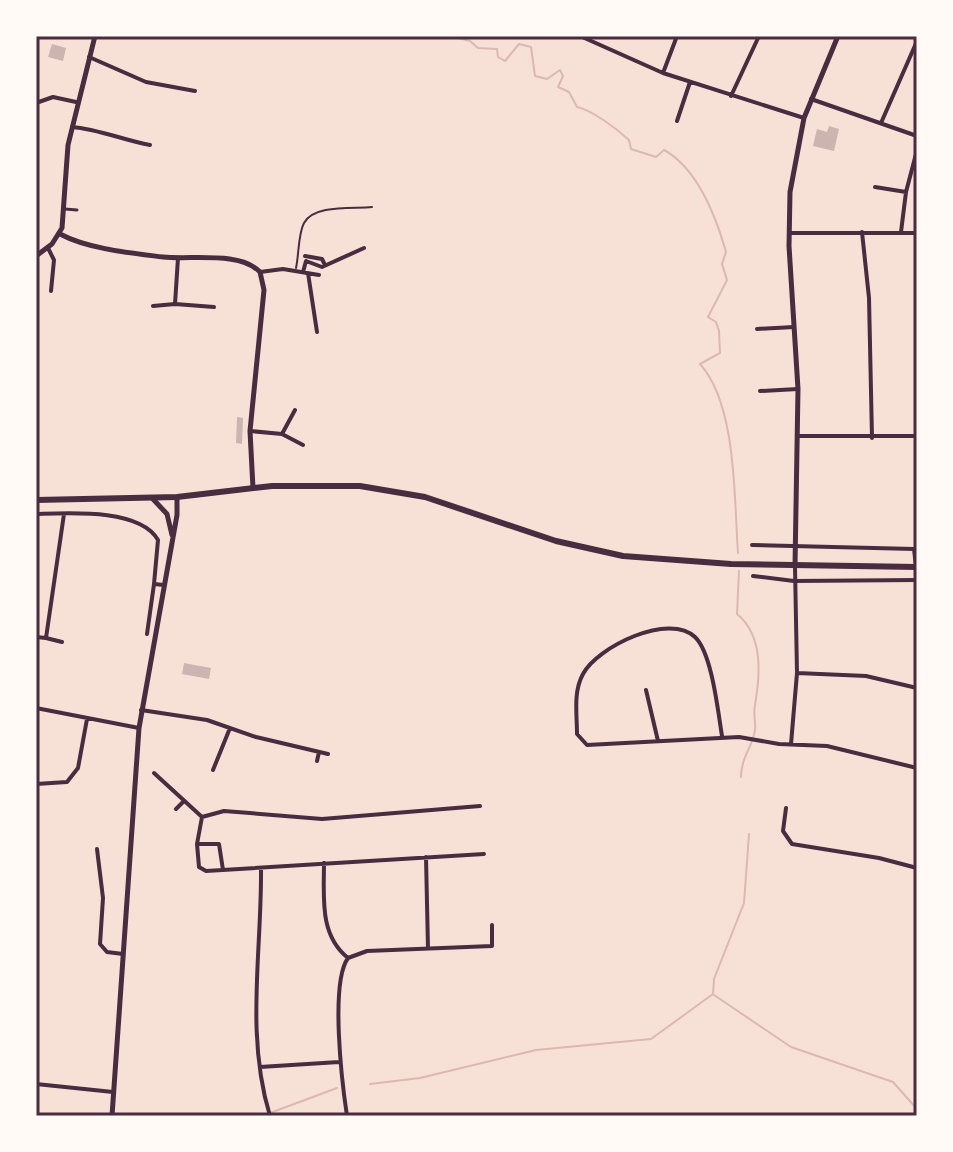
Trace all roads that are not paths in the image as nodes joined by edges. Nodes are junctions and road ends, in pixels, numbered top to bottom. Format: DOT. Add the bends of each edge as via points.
graph roads {
  1 [pos="95,36"];
  2 [pos="582,36"];
  3 [pos="677,36"];
  4 [pos="759,36"];
  5 [pos="838,36"];
  6 [pos="917,38"];
  7 [pos="89,57"];
  8 [pos="663,73"];
  9 [pos="690,82"];
  10 [pos="195,91"];
  11 [pos="731,96"];
  12 [pos="811,99"];
  13 [pos="76,102"];
  14 [pos="36,103"];
  15 [pos="804,118"];
  16 [pos="677,121"];
  17 [pos="881,124"];
  18 [pos="72,127"];
  19 [pos="917,136"];
  20 [pos="150,145"];
  21 [pos="917,150"];
  22 [pos="875,187"];
  23 [pos="906,192"];
  24 [pos="372,207"];
  25 [pos="64,209"];
  26 [pos="77,210"];
  27 [pos="862,232"];
  28 [pos="901,232"];
  29 [pos="789,233"];
  30 [pos="917,233"];
  31 [pos="60,234"];
  32 [pos="48,248"];
  33 [pos="364,248"];
  34 [pos="36,256"];
  35 [pos="305,256"];
  36 [pos="178,258"];
  37 [pos="325,265"];
  38 [pos="295,271"];
  39 [pos="260,272"];
  40 [pos="306,273"];
  41 [pos="319,275"];
  42 [pos="51,291"];
  43 [pos="175,304"];
  44 [pos="153,306"];
  45 [pos="214,307"];
  46 [pos="794,327"];
  47 [pos="757,329"];
  48 [pos="317,332"];
  49 [pos="798,389"];
  50 [pos="760,391"];
  51 [pos="295,410"];
  52 [pos="250,431"];
  53 [pos="282,434"];
  54 [pos="797,436"];
  55 [pos="917,436"];
  56 [pos="872,438"];
  57 [pos="303,445"];
  58 [pos="253,488"];
  59 [pos="177,497"];
  60 [pos="152,498"];
  61 [pos="36,500"];
  62 [pos="36,514"];
  63 [pos="64,514"];
  64 [pos="173,540"];
  65 [pos="796,544"];
  66 [pos="752,545"];
  67 [pos="795,566"];
  68 [pos="916,567"];
  69 [pos="753,576"];
  70 [pos="917,580"];
  71 [pos="794,581"];
  72 [pos="154,584"];
  73 [pos="164,585"];
  74 [pos="147,634"];
  75 [pos="36,637"];
  76 [pos="46,638"];
  77 [pos="62,642"];
  78 [pos="797,673"];
  79 [pos="917,688"];
  80 [pos="646,690"];
  81 [pos="36,708"];
  82 [pos="141,710"];
  83 [pos="87,719"];
  84 [pos="139,728"];
  85 [pos="231,728"];
  86 [pos="722,736"];
  87 [pos="658,741"];
  88 [pos="791,744"];
  89 [pos="319,752"];
  90 [pos="328,754"];
  91 [pos="217,761"];
  92 [pos="317,761"];
  93 [pos="226,765"];
  94 [pos="917,768"];
  95 [pos="213,770"];
  96 [pos="154,773"];
  97 [pos="36,784"];
  98 [pos="183,802"];
  99 [pos="480,806"];
  100 [pos="786,808"];
  101 [pos="176,809"];
  102 [pos="202,817"];
  103 [pos="197,844"];
  104 [pos="97,849"];
  105 [pos="484,854"];
  106 [pos="426,857"];
  107 [pos="324,863"];
  108 [pos="261,867"];
  109 [pos="917,868"];
  110 [pos="223,870"];
  111 [pos="492,925"];
  112 [pos="428,949"];
  113 [pos="125,955"];
  114 [pos="348,958"];
  115 [pos="339,1062"];
  116 [pos="260,1067"];
  117 [pos="36,1084"];
  118 [pos="113,1092"];
  119 [pos="112,1116"];
  120 [pos="270,1116"];
  121 [pos="347,1116"];
  122 [pos="438,1116"];
  123 [pos="515,1116"];
  1 -- 7 [label="street"];
  2 -- 8 [label="street"];
  3 -- 8 [label="street"];
  4 -- 11 [label="street"];
  5 -- 12 [label="street"];
  6 -- 17 [label="street"];
  7 -- 10 [label="street" via="146,82"];
  7 -- 13 [label="street"];
  8 -- 9 [label="street"];
  9 -- 11 [label="street"];
  9 -- 16 [label="street"];
  11 -- 15 [label="street"];
  12 -- 15 [label="street"];
  12 -- 17 [label="street"];
  13 -- 14 [label="street" via="48,97"];
  13 -- 18 [label="street"];
  15 -- 29 [label="street" via="792,174"];
  17 -- 19 [label="street"];
  18 -- 20 [label="street"];
  18 -- 25 [label="street"];
  21 -- 23 [label="street"];
  22 -- 23 [label="street"];
  23 -- 28 [label="street"];
  24 -- 38 [label="lane" via="320,211 304,221"];
  25 -- 26 [label="street"];
  25 -- 31 [label="street"];
  27 -- 28 [label="street"];
  27 -- 29 [label="street"];
  27 -- 56 [label="street"];
  28 -- 30 [label="street"];
  29 -- 46 [label="street"];
  31 -- 32 [label="street"];
  31 -- 36 [label="street" via="78,242"];
  32 -- 34 [label="street"];
  32 -- 42 [label="street" via="54,260"];
  33 -- 37 [label="street"];
  35 -- 37 [label="street" via="322,259"];
  36 -- 39 [label="street" via="238,261"];
  36 -- 43 [label="street"];
  37 -- 40 [label="street" via="306,261"];
  38 -- 39 [label="street"];
  38 -- 40 [label="street"];
  39 -- 52 [label="street" via="263,317"];
  40 -- 41 [label="street"];
  40 -- 48 [label="street"];
  43 -- 44 [label="street"];
  43 -- 45 [label="street"];
  46 -- 47 [label="street"];
  46 -- 49 [label="street"];
  49 -- 50 [label="street"];
  49 -- 54 [label="street"];
  51 -- 53 [label="street"];
  52 -- 53 [label="street"];
  52 -- 58 [label="street"];
  53 -- 57 [label="street"];
  54 -- 56 [label="street"];
  54 -- 65 [label="street"];
  55 -- 56 [label="street"];
  58 -- 59 [label="highway"];
  58 -- 67 [label="highway" via="386,489 597,551 686,562"];
  59 -- 60 [label="highway"];
  59 -- 64 [label="street"];
  60 -- 61 [label="highway"];
  60 -- 64 [label="street" via="167,514"];
  62 -- 63 [label="street"];
  63 -- 72 [label="street" via="97,514 146,527 158,540"];
  63 -- 76 [label="street"];
  64 -- 73 [label="street"];
  65 -- 66 [label="street"];
  65 -- 67 [label="street"];
  65 -- 68 [label="street" via="914,549"];
  67 -- 68 [label="highway"];
  67 -- 71 [label="street"];
  69 -- 71 [label="street"];
  70 -- 71 [label="street"];
  71 -- 78 [label="street"];
  72 -- 73 [label="street"];
  72 -- 74 [label="street"];
  73 -- 82 [label="street"];
  75 -- 76 [label="street"];
  76 -- 77 [label="street"];
  78 -- 79 [label="street" via="866,676"];
  78 -- 88 [label="street"];
  80 -- 87 [label="street"];
  81 -- 83 [label="street"];
  82 -- 84 [label="street"];
  82 -- 85 [label="street"];
  83 -- 84 [label="street"];
  83 -- 97 [label="street" via="78,768 67,782"];
  84 -- 113 [label="street"];
  85 -- 89 [label="street"];
  85 -- 91 [label="street"];
  86 -- 87 [label="street"];
  86 -- 87 [label="street" via="701,644 685,630 668,628 601,653 581,676 576,700 577,734 587,745"];
  86 -- 88 [label="street"];
  88 -- 94 [label="street" via="827,746"];
  89 -- 90 [label="street"];
  89 -- 92 [label="street"];
  91 -- 93 [label="street"];
  91 -- 95 [label="street"];
  96 -- 98 [label="street"];
  98 -- 101 [label="street"];
  98 -- 102 [label="street"];
  99 -- 102 [label="street" via="322,819 224,811"];
  100 -- 109 [label="street" via="783,831 792,844"];
  102 -- 103 [label="street"];
  103 -- 110 [label="street" via="200,869"];
  103 -- 110 [label="street" via="219,844"];
  104 -- 113 [label="street" via="103,898 100,944 107,952"];
  105 -- 106 [label="street"];
  106 -- 107 [label="street"];
  106 -- 112 [label="street"];
  107 -- 108 [label="street"];
  107 -- 114 [label="street" via="327,928"];
  108 -- 110 [label="street"];
  108 -- 116 [label="street" via="255,1009"];
  111 -- 112 [label="street" via="492,946"];
  112 -- 114 [label="street" via="367,951"];
  113 -- 118 [label="street"];
  114 -- 115 [label="street" via="341,975"];
  115 -- 116 [label="street"];
  115 -- 121 [label="street"];
  116 -- 120 [label="street"];
  117 -- 118 [label="street"];
  118 -- 119 [label="street"];
  122 -- 123 [label="street"];
}
